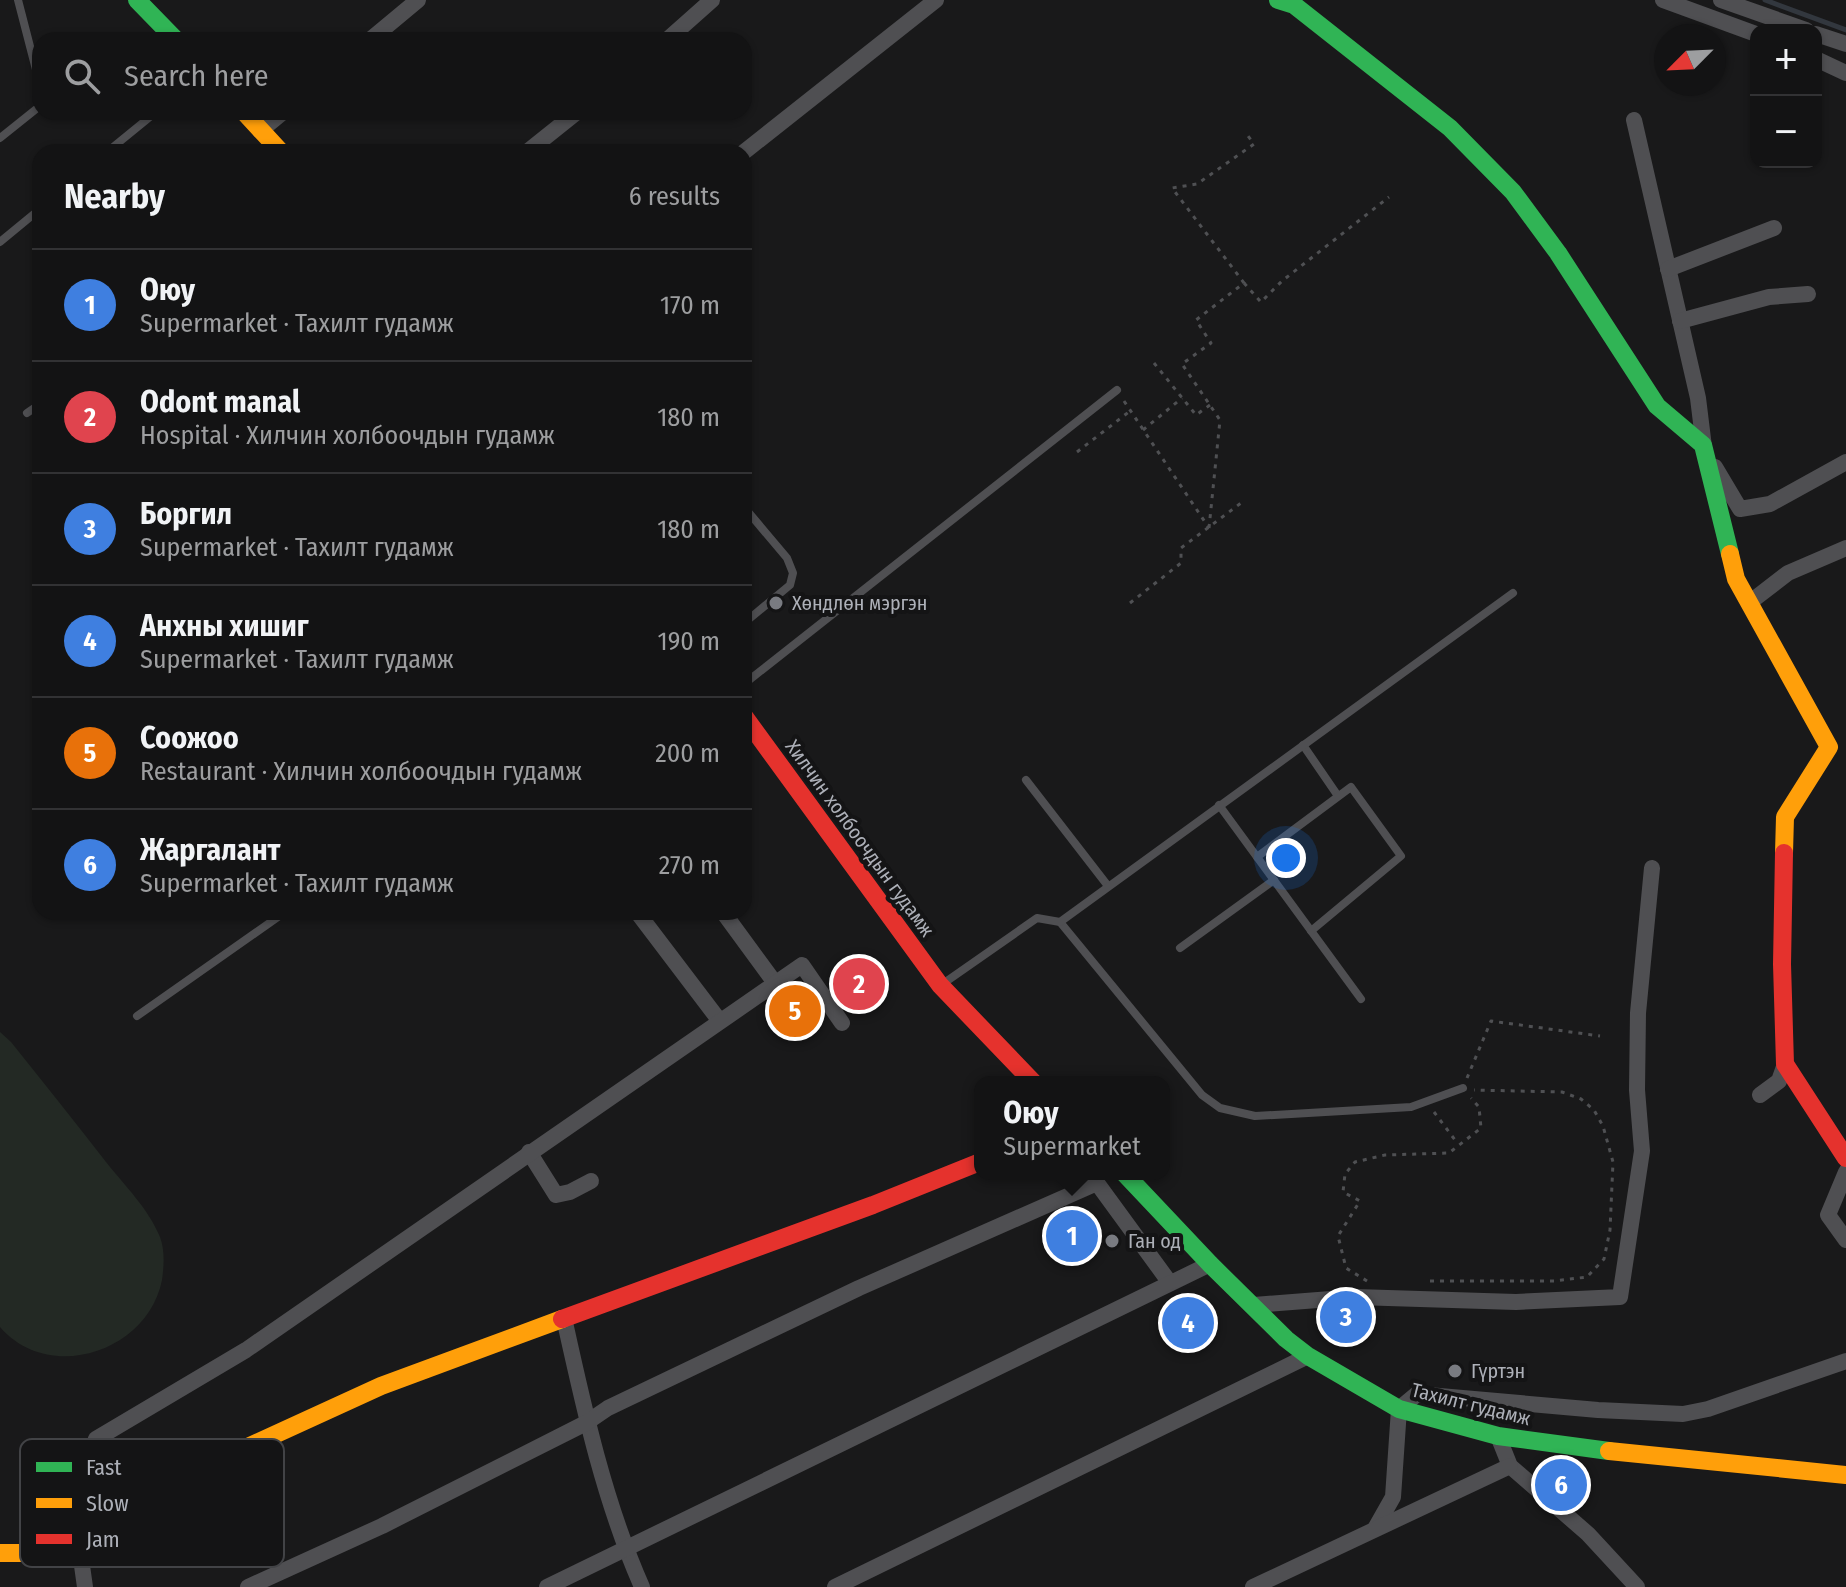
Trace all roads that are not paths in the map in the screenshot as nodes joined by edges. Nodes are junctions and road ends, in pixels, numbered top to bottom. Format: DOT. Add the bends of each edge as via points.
graph roads {
  1 [pos="18,0"];
  2 [pos="137,0"];
  3 [pos="418,0"];
  4 [pos="712,0"];
  5 [pos="936,0"];
  6 [pos="1278,0"];
  7 [pos="1663,0"];
  8 [pos="1721,0"];
  9 [pos="1789,24"];
  10 [pos="168,32"];
  11 [pos="380,32"];
  12 [pos="676,32"];
  13 [pos="1750,32"];
  14 [pos="1822,36"];
  15 [pos="1846,44"];
  16 [pos="32,54"];
  17 [pos="1822,62"];
  18 [pos="1846,73"];
  19 [pos="32,112"];
  20 [pos="146,120"];
  21 [pos="251,120"];
  22 [pos="273,120"];
  23 [pos="567,120"];
  24 [pos="1634,120"];
  25 [pos="260,131"];
  26 [pos="0,138"];
  27 [pos="117,144"];
  28 [pos="273,144"];
  29 [pos="537,144"];
  30 [pos="752,146"];
  31 [pos="32,216"];
  32 [pos="1774,228"];
  33 [pos="0,242"];
  34 [pos="1668,269"];
  35 [pos="1808,294"];
  36 [pos="1680,321"];
  37 [pos="1117,390"];
  38 [pos="32,410"];
  39 [pos="27,413"];
  40 [pos="1703,445"];
  41 [pos="1846,462"];
  42 [pos="752,516"];
  43 [pos="1846,548"];
  44 [pos="1513,593"];
  45 [pos="1749,603"];
  46 [pos="752,617"];
  47 [pos="752,678"];
  48 [pos="752,727"];
  49 [pos="1303,745"];
  50 [pos="1026,780"];
  51 [pos="1338,796"];
  52 [pos="1219,805"];
  53 [pos="1257,857"];
  54 [pos="1652,868"];
  55 [pos="1274,880"];
  56 [pos="1108,886"];
  57 [pos="274,920"];
  58 [pos="643,920"];
  59 [pos="729,920"];
  60 [pos="1060,922"];
  61 [pos="1311,931"];
  62 [pos="1180,948"];
  63 [pos="775,983"];
  64 [pos="940,985"];
  65 [pos="1361,999"];
  66 [pos="137,1016"];
  67 [pos="719,1020"];
  68 [pos="842,1023"];
  69 [pos="1785,1064"];
  70 [pos="1027,1076"];
  71 [pos="1463,1088"];
  72 [pos="1760,1095"];
  73 [pos="529,1152"];
  74 [pos="1846,1158"];
  75 [pos="974,1164"];
  76 [pos="1846,1172"];
  77 [pos="1089,1180"];
  78 [pos="1094,1180"];
  79 [pos="1131,1180"];
  80 [pos="591,1181"];
  81 [pos="1846,1240"];
  82 [pos="1210,1264"];
  83 [pos="1170,1283"];
  84 [pos="1254,1305"];
  85 [pos="564,1318"];
  86 [pos="1308,1356"];
  87 [pos="1846,1361"];
  88 [pos="1399,1409"];
  89 [pos="586,1423"];
  90 [pos="1498,1436"];
  91 [pos="96,1439"];
  92 [pos="265,1439"];
  93 [pos="1510,1466"];
  94 [pos="1846,1475"];
  95 [pos="1376,1527"];
  96 [pos="625,1547"];
  97 [pos="82,1567"];
  98 [pos="1268,1582"];
  99 [pos="85,1587"];
  100 [pos="248,1587"];
  101 [pos="547,1587"];
  102 [pos="642,1587"];
  103 [pos="835,1587"];
  104 [pos="1253,1587"];
  105 [pos="1637,1587"];
  1 -- 16 [label="lane"];
  2 -- 10 [label="street"];
  3 -- 11 [label="street"];
  4 -- 12 [label="street"];
  5 -- 30 [label="street"];
  6 -- 40 [label="street" via="1294,5 1450,128 1513,192 1657,406"];
  7 -- 13 [label="street"];
  8 -- 9 [label="street"];
  14 -- 15 [label="street"];
  17 -- 18 [label="street"];
  19 -- 26 [label="lane"];
  20 -- 27 [label="lane"];
  21 -- 25 [label="street"];
  22 -- 25 [label="street"];
  23 -- 29 [label="street"];
  24 -- 34 [label="street"];
  25 -- 28 [label="street"];
  31 -- 33 [label="lane"];
  32 -- 34 [label="street"];
  34 -- 36 [label="street"];
  35 -- 36 [label="street" via="1769,297"];
  36 -- 40 [label="street"];
  37 -- 47 [label="lane"];
  38 -- 39 [label="lane"];
  40 -- 41 [label="street" via="1740,509 1770,504"];
  40 -- 45 [label="street" via="1736,579"];
  42 -- 46 [label="lane" via="793,573 790,585"];
  43 -- 45 [label="street" via="1788,573"];
  44 -- 49 [label="lane"];
  45 -- 69 [label="street" via="1829,747 1785,817"];
  48 -- 64 [label="street, Хилчин холбоочдын гудамж"];
  49 -- 51 [label="lane"];
  49 -- 52 [label="lane"];
  50 -- 56 [label="lane"];
  51 -- 53 [label="lane"];
  51 -- 61 [label="lane" via="1351,787 1401,856"];
  52 -- 53 [label="lane"];
  52 -- 56 [label="lane"];
  53 -- 55 [label="lane"];
  54 -- 84 [label="street" via="1638,1013 1642,1151 1620,1297 1516,1302 1356,1297"];
  55 -- 61 [label="lane"];
  55 -- 62 [label="lane"];
  56 -- 60 [label="lane"];
  57 -- 66 [label="lane"];
  58 -- 67 [label="street"];
  59 -- 63 [label="street"];
  60 -- 64 [label="lane" via="1037,918"];
  60 -- 71 [label="lane" via="1202,1095 1220,1108 1255,1116 1411,1107"];
  61 -- 65 [label="lane"];
  63 -- 67 [label="street"];
  63 -- 68 [label="street" via="802,965"];
  64 -- 70 [label="street"];
  67 -- 73 [label="street"];
  69 -- 72 [label="street" via="1779,1081"];
  69 -- 74 [label="street"];
  73 -- 80 [label="street" via="556,1195"];
  73 -- 91 [label="street" via="246,1350"];
  75 -- 85 [label="street"];
  76 -- 81 [label="street" via="1828,1215"];
  77 -- 89 [label="street"];
  78 -- 83 [label="street"];
  79 -- 82 [label="street, Тахилт гудамж"];
  82 -- 83 [label="street"];
  82 -- 84 [label="street, Тахилт гудамж"];
  83 -- 96 [label="street"];
  84 -- 86 [label="street, Тахилт гудамж"];
  85 -- 89 [label="street"];
  85 -- 92 [label="street" via="381,1386"];
  86 -- 88 [label="street, Тахилт гудамж"];
  86 -- 103 [label="street"];
  87 -- 88 [label="street" via="1683,1414 1422,1393"];
  88 -- 90 [label="street, Тахилт гудамж"];
  88 -- 95 [label="street" via="1393,1497"];
  89 -- 96 [label="street"];
  89 -- 100 [label="street"];
  90 -- 93 [label="street"];
  90 -- 94 [label="street, Тахилт гудамж"];
  93 -- 95 [label="street"];
  93 -- 105 [label="street" via="1588,1534"];
  95 -- 98 [label="street"];
  96 -- 101 [label="street"];
  96 -- 102 [label="street"];
  97 -- 99 [label="street"];
  98 -- 104 [label="street"];
}
